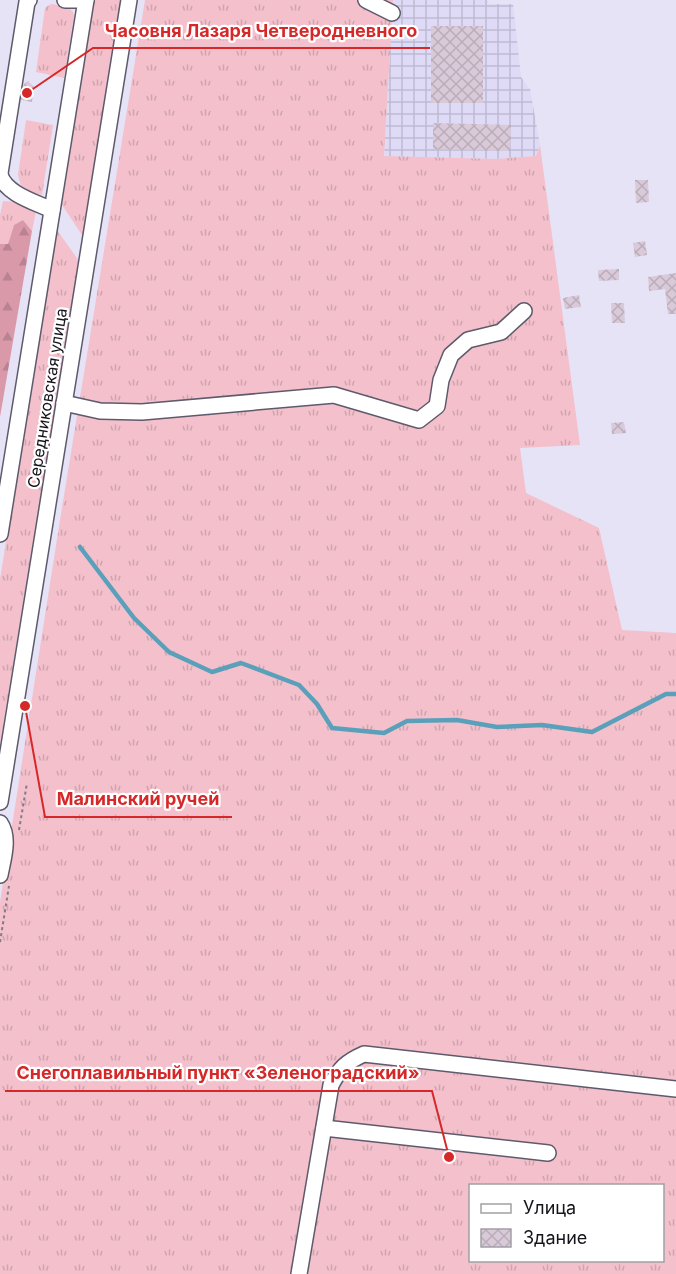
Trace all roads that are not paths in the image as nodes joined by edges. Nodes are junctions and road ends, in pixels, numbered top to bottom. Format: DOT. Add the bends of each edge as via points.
graph roads {
  1 [pos="29,0"];
  2 [pos="65,0"];
  3 [pos="86,0"];
  4 [pos="129,0"];
  5 [pos="366,0"];
  6 [pos="392,13"];
  7 [pos="6,96"];
  8 [pos="0,174"];
  9 [pos="52,210"];
  10 [pos="524,311"];
  11 [pos="64,403"];
  12 [pos="0,534"];
  13 [pos="0,802"];
  14 [pos="0,824"];
  15 [pos="0,875"];
  16 [pos="676,1089"];
  17 [pos="324,1128"];
  18 [pos="548,1153"];
  19 [pos="299,1274"];
  1 -- 7 [label="street"];
  2 -- 3 [label="street"];
  3 -- 9 [label="street, Середниковская улица"];
  4 -- 11 [label="street, Середниковская улица"];
  5 -- 6 [label="street"];
  7 -- 8 [label="street"];
  8 -- 9 [label="street" via="9,189"];
  9 -- 12 [label="street, Середниковская улица"];
  10 -- 11 [label="street" via="501,332 468,340 452,355 441,380 437,406 419,420 334,395 142,412 100,411"];
  11 -- 13 [label="street, Середниковская улица"];
  14 -- 15 [label="street" via="5,831 5,847"];
  16 -- 17 [label="street" via="364,1054 340,1069 331,1085"];
  17 -- 18 [label="street"];
  17 -- 19 [label="street"];
}
